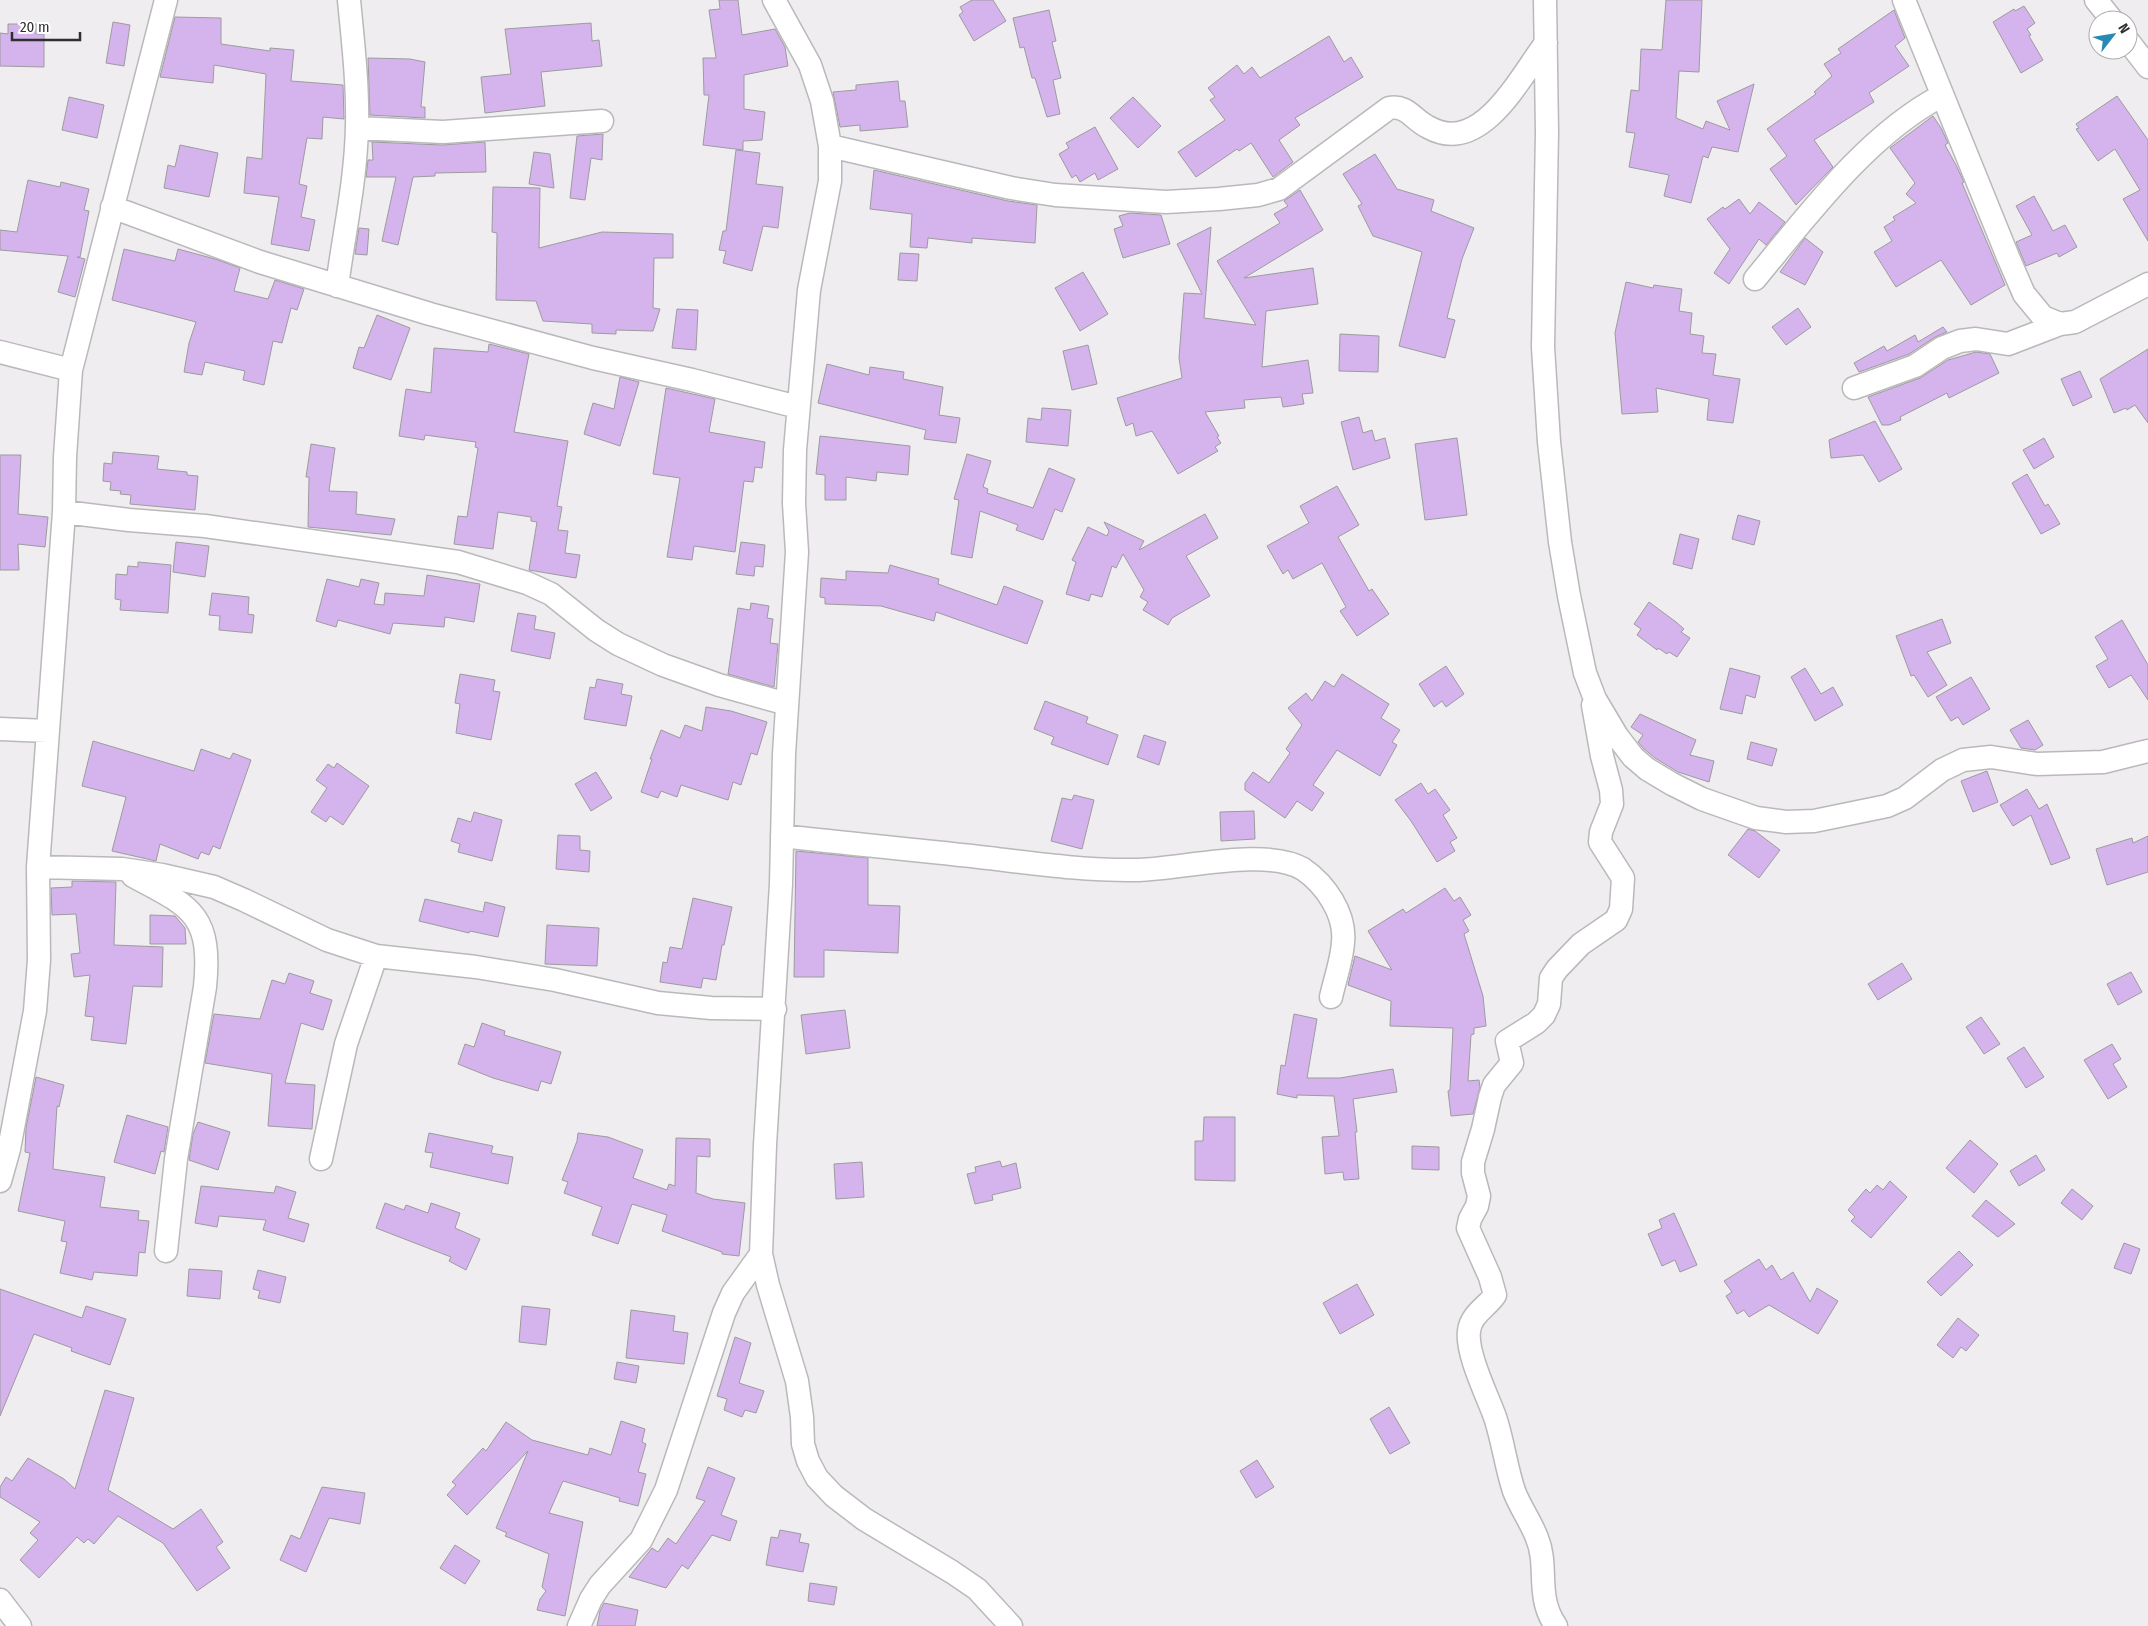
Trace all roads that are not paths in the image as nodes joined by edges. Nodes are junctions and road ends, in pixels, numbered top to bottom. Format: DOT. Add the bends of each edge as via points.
graph roads {
  1 [pos="166,0"];
  2 [pos="349,0"];
  3 [pos="774,0"];
  4 [pos="1904,0"];
  5 [pos="2096,0"];
  6 [pos="1542,4"];
  7 [pos="2104,10"];
  8 [pos="1546,43"];
  9 [pos="2138,54"];
  10 [pos="2148,67"];
  11 [pos="1941,96"];
  12 [pos="602,121"];
  13 [pos="357,128"];
  14 [pos="830,146"];
  15 [pos="112,207"];
  16 [pos="1755,279"];
  17 [pos="2148,284"];
  18 [pos="336,286"];
  19 [pos="2060,324"];
  20 [pos="0,352"];
  21 [pos="71,370"];
  22 [pos="1854,388"];
  23 [pos="798,407"];
  24 [pos="64,512"];
  25 [pos="1590,687"];
  26 [pos="787,704"];
  27 [pos="0,729"];
  28 [pos="47,731"];
  29 [pos="2148,751"];
  30 [pos="782,836"];
  31 [pos="38,868"];
  32 [pos="122,869"];
  33 [pos="376,956"];
  34 [pos="1331,997"];
  35 [pos="775,1009"];
  36 [pos="321,1159"];
  37 [pos="0,1181"];
  38 [pos="166,1251"];
  39 [pos="761,1254"];
  40 [pos="0,1600"];
  41 [pos="20,1626"];
  42 [pos="579,1626"];
  43 [pos="1011,1626"];
  44 [pos="1556,1626"];
  1 -- 15 [label="street"];
  2 -- 13 [label="street" via="358,95"];
  3 -- 14 [label="street" via="810,66 822,101"];
  4 -- 11 [label="street"];
  5 -- 7 [label="street"];
  6 -- 8 [label="street"];
  8 -- 14 [label="street" via="1492,114 1476,128 1462,134 1437,133 1398,106 1389,108 1279,190 1258,195 1166,202 1055,195 1011,188"];
  8 -- 25 [label="street" via="1543,347 1549,442 1569,596"];
  9 -- 10 [label="street"];
  11 -- 16 [label="street" via="1917,108 1881,138 1818,203"];
  11 -- 19 [label="street" via="2024,294 2043,317"];
  12 -- 13 [label="street" via="443,132"];
  13 -- 18 [label="street" via="355,163"];
  14 -- 23 [label="street" via="830,181 809,290"];
  15 -- 18 [label="street" via="260,262"];
  15 -- 21 [label="street"];
  17 -- 19 [label="street" via="2075,322"];
  18 -- 23 [label="street" via="500,334"];
  19 -- 22 [label="street" via="2008,344 1976,339 1960,341 1942,348 1915,366"];
  20 -- 21 [label="street"];
  21 -- 24 [label="street"];
  23 -- 26 [label="street" via="794,503 797,552"];
  24 -- 26 [label="street" via="205,526 458,562 527,583 551,594 618,644 663,665 719,686"];
  24 -- 28 [label="street"];
  25 -- 29 [label="street" via="1617,736 1632,757 1647,769 1702,799 1756,818 1786,822 1887,806 1963,760 1991,757 2037,764 2102,762"];
  25 -- 44 [label="street" via="1612,804 1600,842 1623,878 1621,910 1616,920 1581,944 1557,969 1551,978 1544,1015 1507,1041 1512,1063 1494,1085 1490,1098 1473,1162 1479,1196 1468,1228 1495,1295 1473,1318 1469,1330 1470,1346 1495,1418 1514,1491 1537,1538 1546,1606"];
  26 -- 30 [label="street"];
  27 -- 28 [label="street"];
  28 -- 31 [label="street"];
  30 -- 34 [label="street" via="1062,868 1140,870 1210,862 1264,860 1288,863 1313,876 1327,893 1342,924 1344,941"];
  30 -- 35 [label="street"];
  31 -- 32 [label="street"];
  31 -- 37 [label="street" via="39,960 34,1010"];
  32 -- 33 [label="street" via="214,887 327,940"];
  32 -- 38 [label="street" via="187,908 204,935 208,958 176,1159"];
  33 -- 35 [label="street" via="555,980 658,1003"];
  33 -- 36 [label="street" via="346,1044"];
  35 -- 39 [label="street"];
  39 -- 42 [label="street" via="733,1293 724,1313 666,1490 649,1526 630,1554 600,1585"];
  39 -- 43 [label="street" via="797,1381 803,1444 817,1478 864,1519 977,1589"];
  40 -- 41 [label="street"];
}
